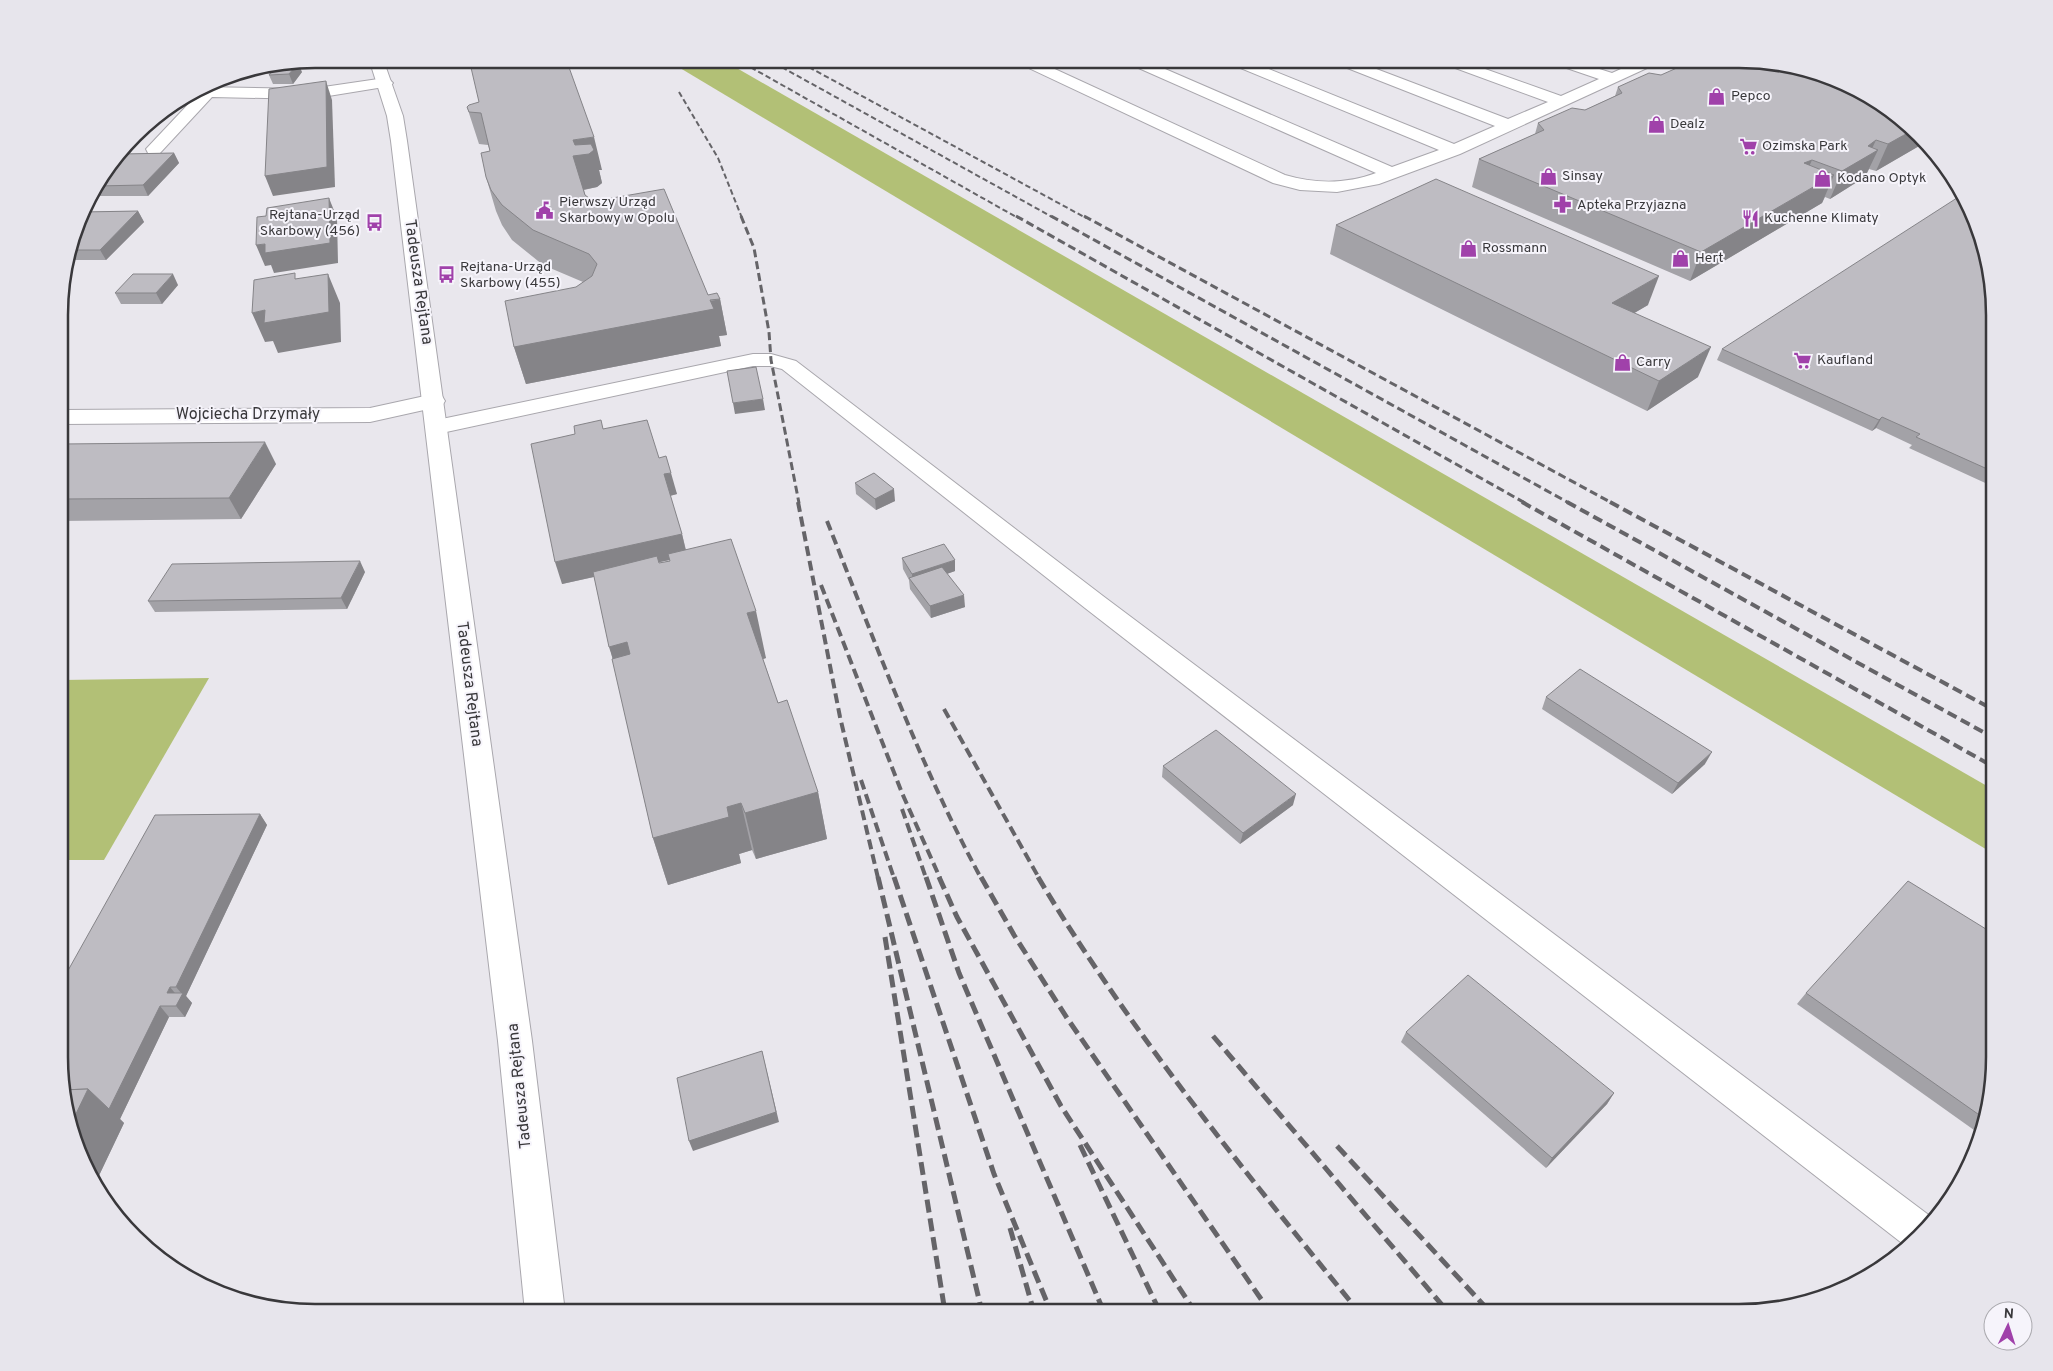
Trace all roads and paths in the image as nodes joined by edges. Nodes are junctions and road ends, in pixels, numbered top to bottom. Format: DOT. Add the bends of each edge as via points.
graph roads {
  1 [pos="1040,68"];
  2 [pos="1150,68"];
  3 [pos="1253,68"];
  4 [pos="1360,68"];
  5 [pos="1469,68"];
  6 [pos="1581,68"];
  7 [pos="1635,68"];
  8 [pos="381,71"];
  9 [pos="1612,78"];
  10 [pos="207,92"];
  11 [pos="196,98"];
  12 [pos="1561,101"];
  13 [pos="1508,125"];
  14 [pos="154,148"];
  15 [pos="1454,150"];
  16 [pos="1390,174"];
  17 [pos="435,414"];
  18 [pos="68,417"];
  19 [pos="1915,1229"];
  20 [pos="544,1304"];
  1 -- 16 [label="street" via="1279,179 1300,185 1337,188"];
  2 -- 16 [label="street"];
  3 -- 15 [label="street"];
  4 -- 13 [label="street"];
  5 -- 12 [label="street"];
  6 -- 9 [label="street"];
  7 -- 9 [label="street"];
  8 -- 10 [label="street" via="310,94"];
  8 -- 17 [label="street, Tadeusza Rejtana" via="399,141"];
  9 -- 12 [label="street"];
  11 -- 14 [label="street"];
  12 -- 13 [label="street"];
  13 -- 15 [label="street"];
  15 -- 16 [label="street"];
  17 -- 18 [label="street, Wojciecha Drzymały"];
  17 -- 19 [label="street, Wojciecha Drzymały" via="753,360 789,365"];
  17 -- 20 [label="street, Tadeusza Rejtana" via="515,1040"];
}
